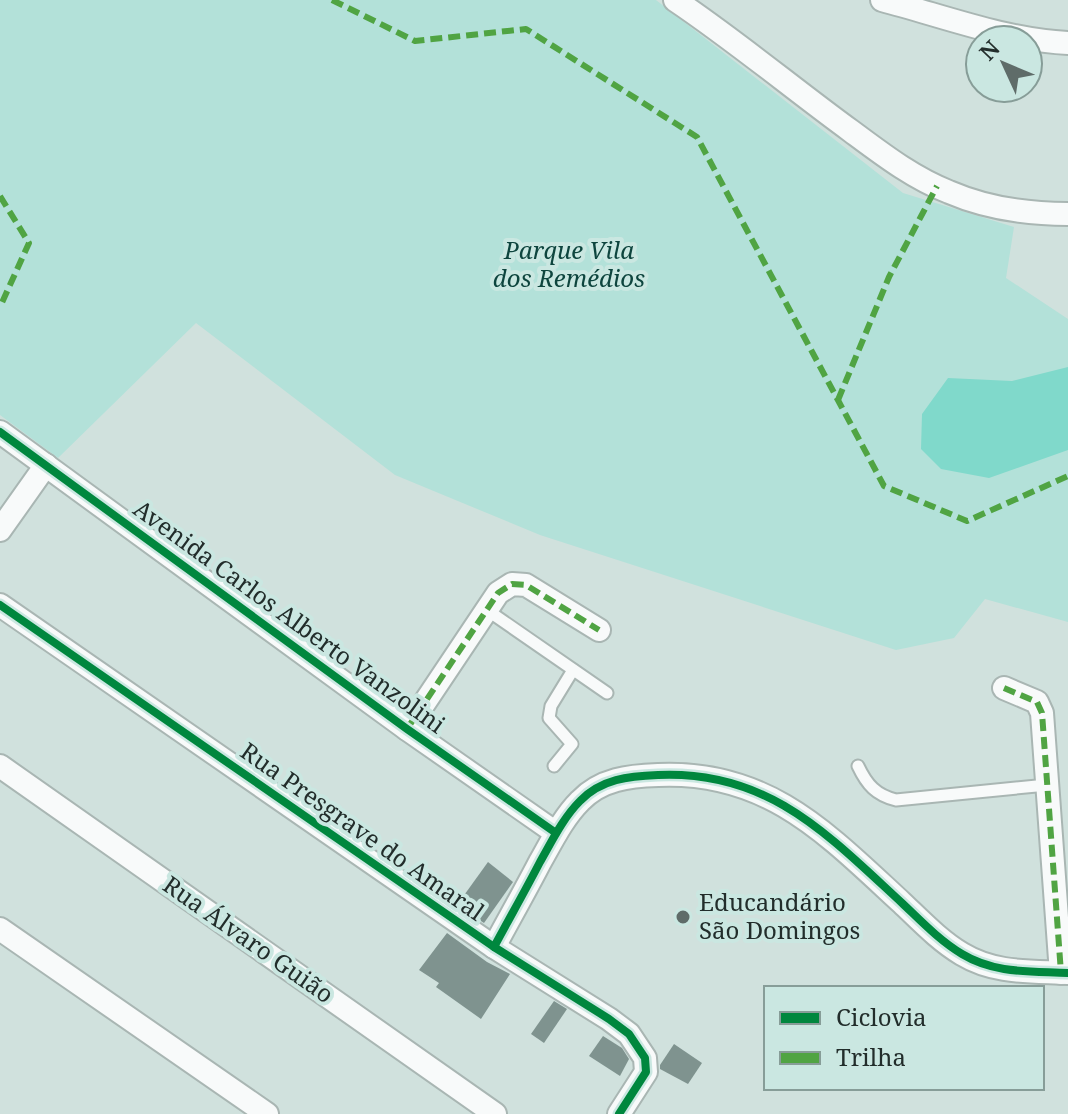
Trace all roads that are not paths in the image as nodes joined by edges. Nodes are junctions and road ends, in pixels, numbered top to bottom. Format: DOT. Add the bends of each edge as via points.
graph roads {
  1 [pos="675,0"];
  2 [pos="882,0"];
  3 [pos="1068,43"];
  4 [pos="1068,214"];
  5 [pos="0,432"];
  6 [pos="46,465"];
  7 [pos="0,530"];
  8 [pos="0,605"];
  9 [pos="487,610"];
  10 [pos="599,630"];
  11 [pos="573,670"];
  12 [pos="1004,688"];
  13 [pos="607,693"];
  14 [pos="407,729"];
  15 [pos="0,766"];
  16 [pos="554,766"];
  17 [pos="858,766"];
  18 [pos="1047,785"];
  19 [pos="556,833"];
  20 [pos="0,929"];
  21 [pos="494,947"];
  22 [pos="1064,973"];
  23 [pos="267,1114"];
  24 [pos="495,1114"];
  25 [pos="619,1114"];
  1 -- 4 [label="street" via="906,171 986,204"];
  2 -- 3 [label="street" via="1038,42"];
  5 -- 6 [label="street, Avenida Carlos Alberto Vanzolini"];
  6 -- 7 [label="street"];
  6 -- 14 [label="street, Avenida Carlos Alberto Vanzolini"];
  8 -- 21 [label="street, Rua Presgrave do Amaral"];
  9 -- 10 [label="street" via="512,584 526,585"];
  9 -- 11 [label="lane"];
  9 -- 14 [label="street"];
  11 -- 13 [label="lane"];
  11 -- 16 [label="lane" via="551,706 549,718 572,744"];
  12 -- 18 [label="street" via="1041,707"];
  14 -- 19 [label="street, Avenida Carlos Alberto Vanzolini"];
  15 -- 24 [label="street, Rua Álvaro Guião"];
  17 -- 18 [label="lane" via="880,796 896,800"];
  18 -- 22 [label="street"];
  19 -- 21 [label="street"];
  19 -- 22 [label="street" via="580,800 625,776 676,774 740,785 805,817 961,954 1001,970"];
  20 -- 23 [label="street"];
  21 -- 25 [label="street, Rua Presgrave do Amaral" via="609,1019 638,1045 646,1072"];
}
